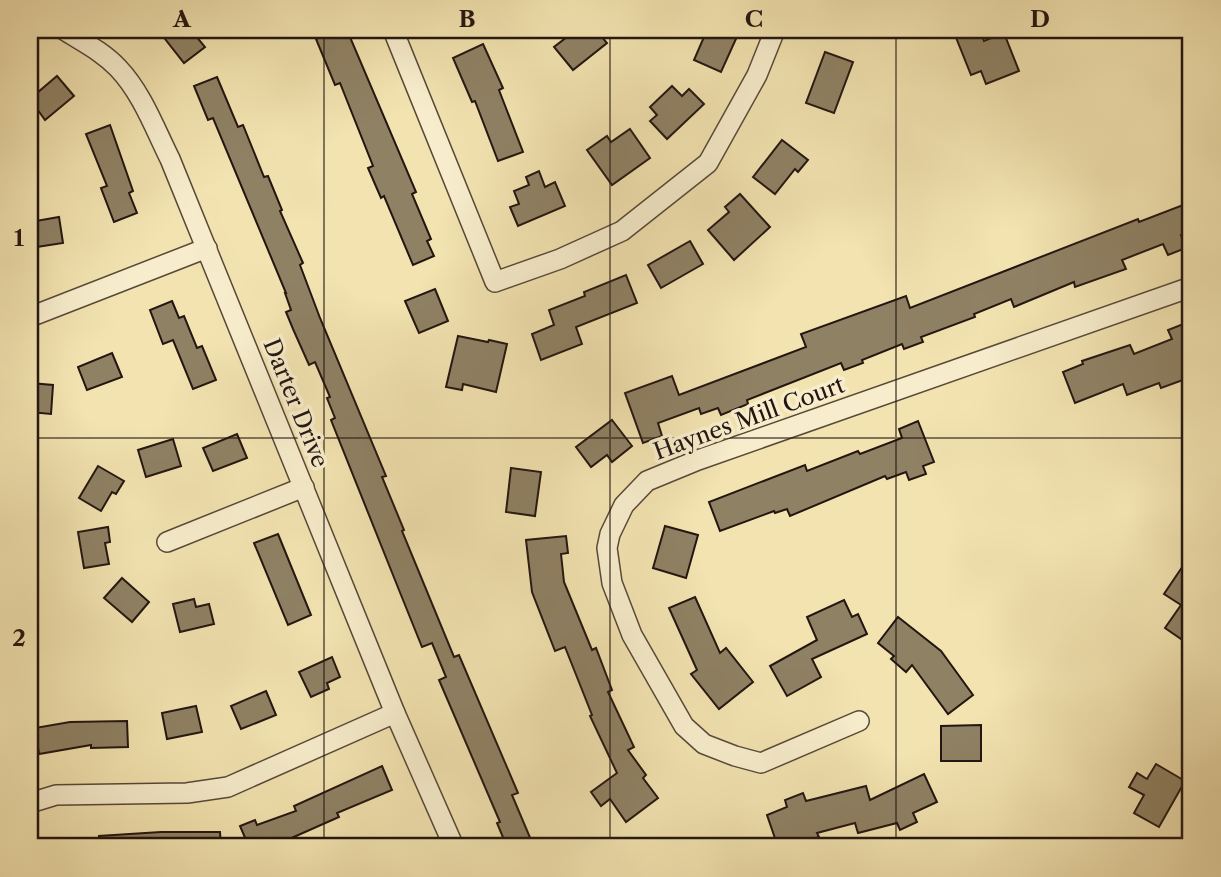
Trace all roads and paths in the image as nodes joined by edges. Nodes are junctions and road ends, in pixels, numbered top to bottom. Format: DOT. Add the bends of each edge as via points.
graph roads {
  1 [pos="64,30"];
  2 [pos="775,30"];
  3 [pos="400,32"];
  4 [pos="207,248"];
  5 [pos="1191,287"];
  6 [pos="36,315"];
  7 [pos="304,487"];
  8 [pos="167,541"];
  9 [pos="395,713"];
  10 [pos="859,721"];
  11 [pos="30,803"];
  12 [pos="454,847"];
  1 -- 4 [label="street, Darter Drive" via="104,55 137,94"];
  2 -- 3 [label="street" via="757,75 708,163 622,231 560,260 495,282"];
  4 -- 6 [label="street"];
  4 -- 7 [label="street, Darter Drive"];
  5 -- 10 [label="street, Haynes Mill Court" via="698,460 647,481 624,505 607,548 612,583 632,635 684,726 704,744 761,762"];
  7 -- 8 [label="street"];
  7 -- 9 [label="street, Darter Drive"];
  9 -- 11 [label="street" via="228,787 187,793 56,795"];
  9 -- 12 [label="street, Darter Drive"];
}
